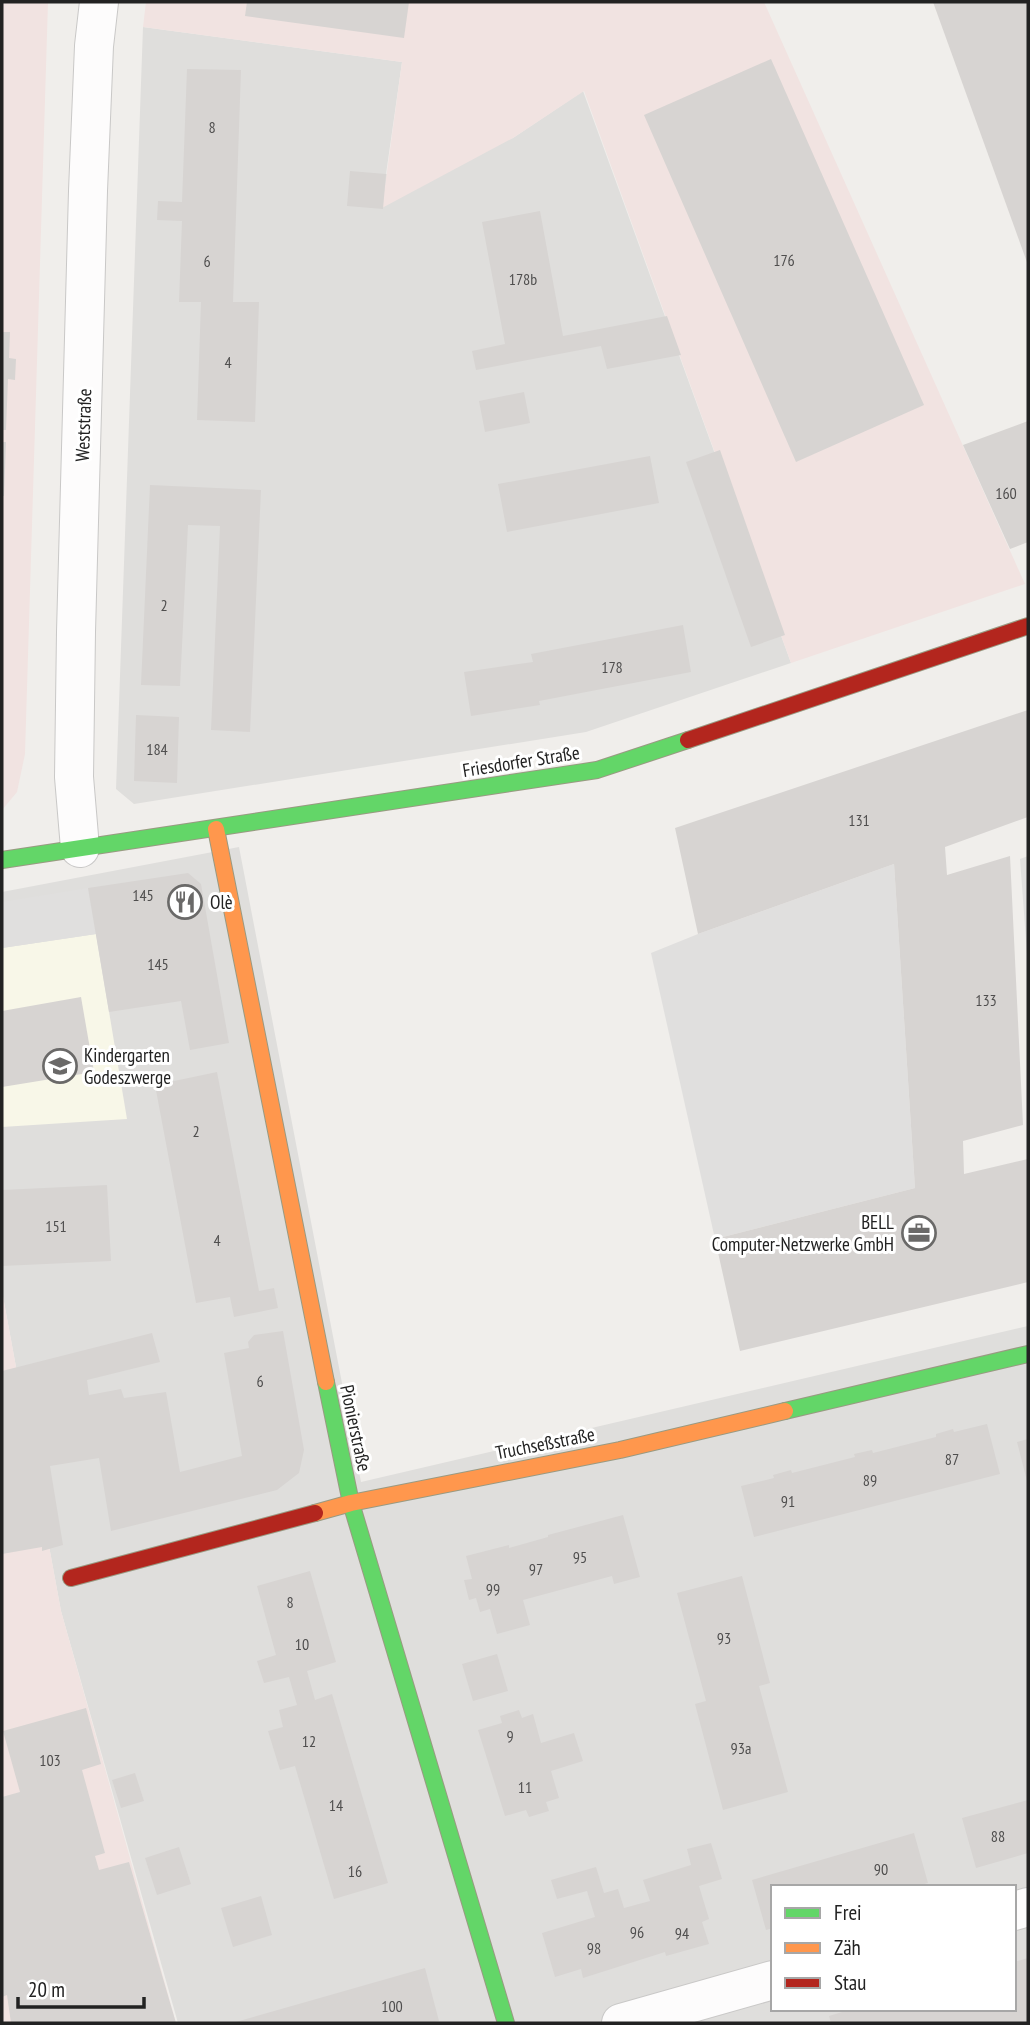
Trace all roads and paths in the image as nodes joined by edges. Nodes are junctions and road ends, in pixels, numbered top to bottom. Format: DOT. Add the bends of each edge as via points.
graph roads {
  1 [pos="99,2"];
  2 [pos="1028,626"];
  3 [pos="216,829"];
  4 [pos="80,848"];
  5 [pos="2,860"];
  6 [pos="1028,1354"];
  7 [pos="351,1503"];
  8 [pos="71,1578"];
  9 [pos="771,1981"];
  10 [pos="506,2023"];
  11 [pos="621,2023"];
  1 -- 4 [label="street, Weststraße" via="88,191 76,632 74,778"];
  2 -- 3 [label="street, Friesdorfer Straße" via="597,770"];
  3 -- 4 [label="street, Friesdorfer Straße"];
  3 -- 7 [label="street, Pionierstraße"];
  4 -- 5 [label="street, Friesdorfer Straße"];
  6 -- 7 [label="street, Truchseßstraße" via="620,1450"];
  7 -- 8 [label="street, Truchseßstraße"];
  7 -- 10 [label="street, Pionierstraße"];
  9 -- 11 [label="street"];
}
